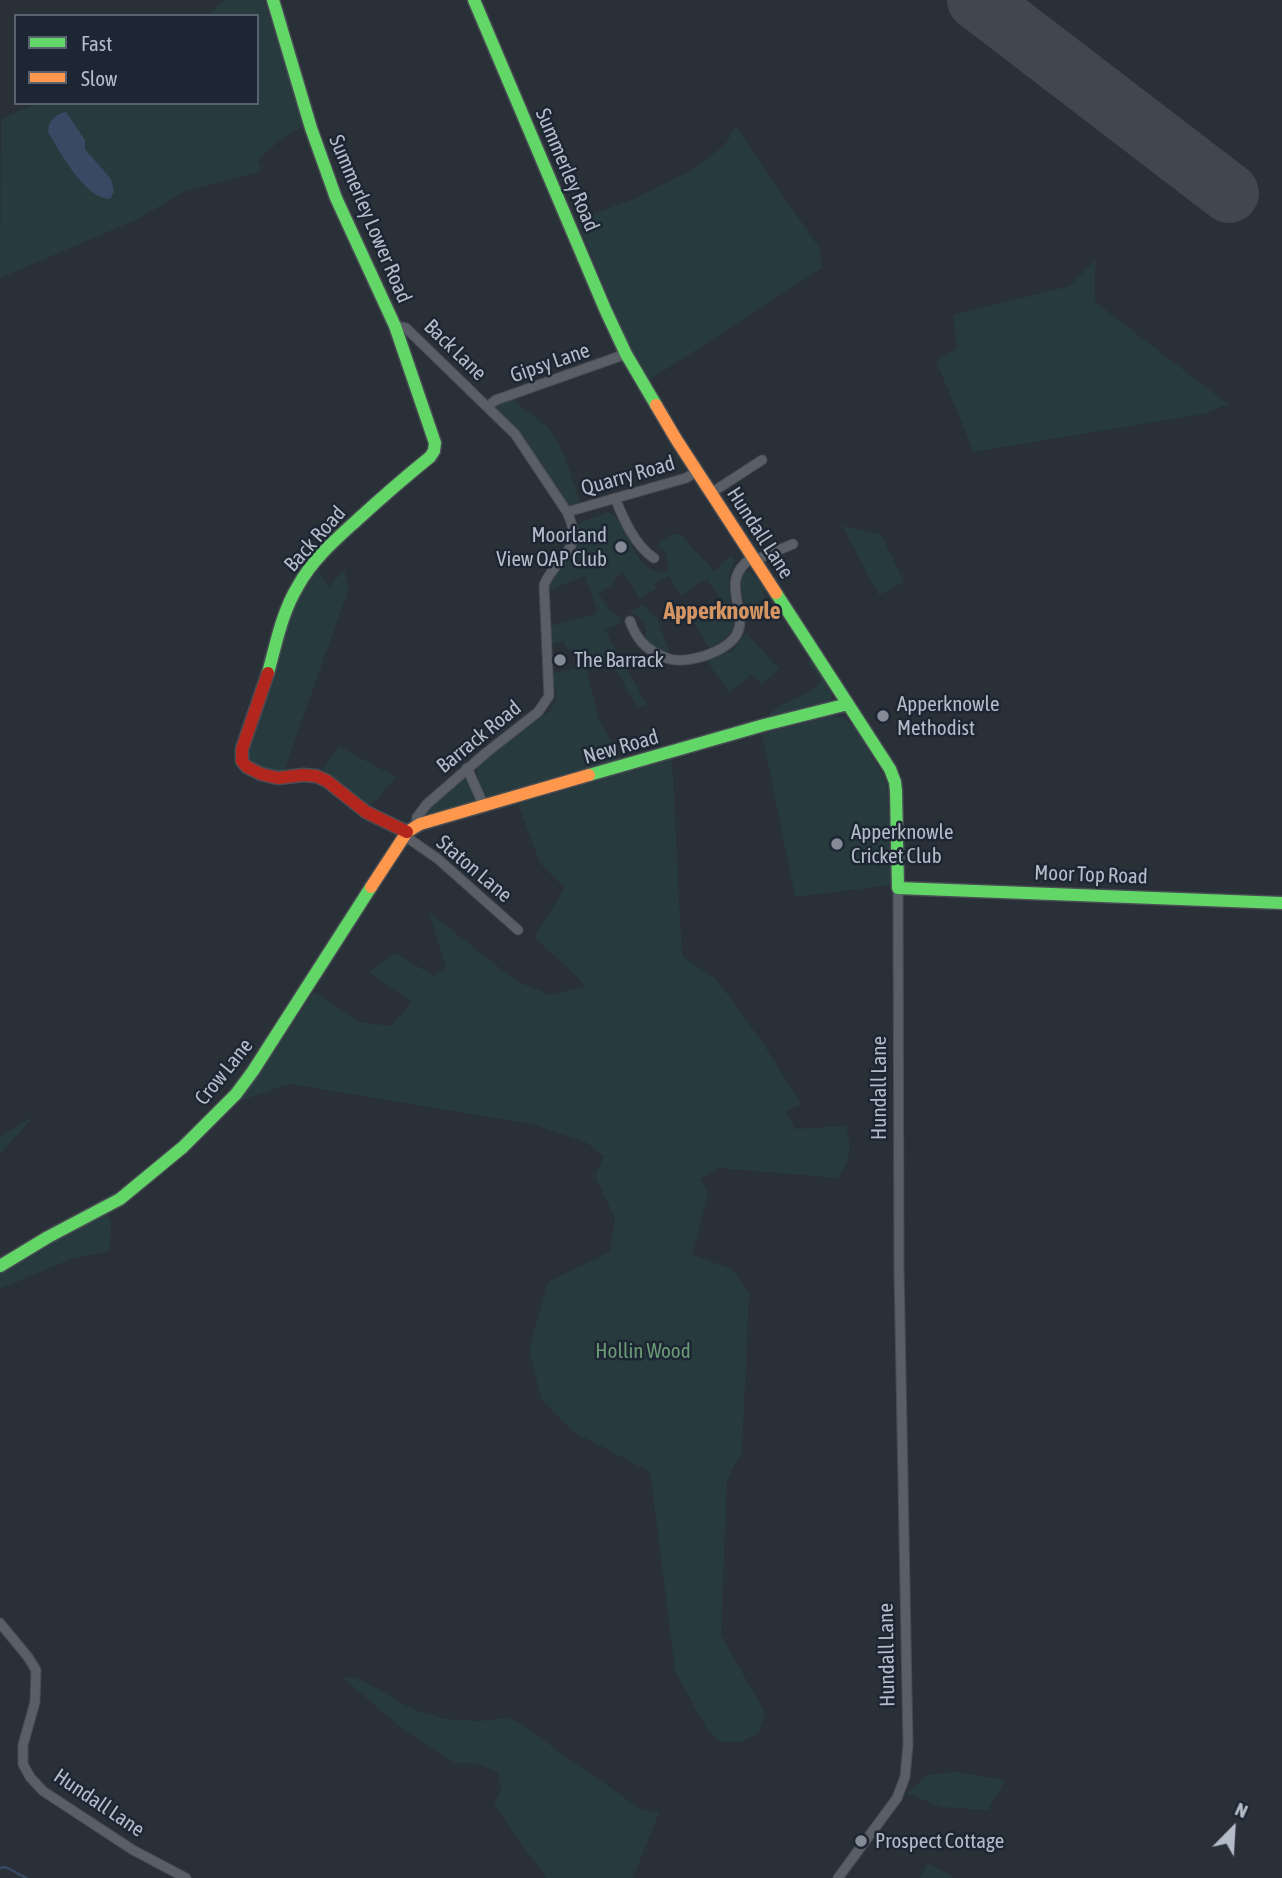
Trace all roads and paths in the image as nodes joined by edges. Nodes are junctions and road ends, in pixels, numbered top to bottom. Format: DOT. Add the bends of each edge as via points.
graph roads {
  1 [pos="273,0"];
  2 [pos="474,0"];
  3 [pos="395,326"];
  4 [pos="626,354"];
  5 [pos="488,406"];
  6 [pos="434,451"];
  7 [pos="762,460"];
  8 [pos="698,472"];
  9 [pos="711,493"];
  10 [pos="615,498"];
  11 [pos="567,512"];
  12 [pos="793,544"];
  13 [pos="654,558"];
  14 [pos="754,559"];
  15 [pos="634,625"];
  16 [pos="848,704"];
  17 [pos="467,768"];
  18 [pos="484,806"];
  19 [pos="409,831"];
  20 [pos="898,888"];
  21 [pos="1282,903"];
  22 [pos="519,930"];
  23 [pos="0,1266"];
  24 [pos="0,1623"];
  25 [pos="186,1878"];
  26 [pos="838,1878"];
  1 -- 3 [label="street, Summerley Lower Road" via="336,198"];
  2 -- 4 [label="street, Summerley Road"];
  3 -- 5 [label="street, Back Lane" via="406,328"];
  3 -- 6 [label="street, Summerley Lower Road"];
  4 -- 5 [label="street, Gipsy Lane"];
  4 -- 8 [label="street, Hundall Lane"];
  5 -- 11 [label="street, Back Lane" via="532,456"];
  6 -- 19 [label="street, Back Road" via="334,542 298,585 242,749 242,761 261,775 316,776 366,812"];
  7 -- 9 [label="street"];
  8 -- 9 [label="street, Hundall Lane"];
  8 -- 10 [label="street, Quarry Road"];
  9 -- 14 [label="street, Hundall Lane"];
  10 -- 11 [label="street, Quarry Road"];
  10 -- 13 [label="street" via="639,544"];
  11 -- 17 [label="street, Barrack Road" via="573,526 572,542 544,585 549,696 537,712"];
  12 -- 14 [label="street"];
  14 -- 15 [label="street" via="742,565 736,576 740,627 725,647 694,659 665,658 637,638"];
  14 -- 16 [label="street, Hundall Lane"];
  16 -- 18 [label="street, New Road"];
  16 -- 20 [label="street, Hundall Lane" via="895,782"];
  17 -- 18 [label="street"];
  17 -- 19 [label="street, Barrack Road" via="427,804"];
  18 -- 19 [label="street, New Road"];
  19 -- 22 [label="street, Staton Lane"];
  19 -- 23 [label="street, Crow Lane" via="236,1094 183,1147 120,1199"];
  20 -- 21 [label="street, Moor Top Road"];
  20 -- 26 [label="street, Hundall Lane" via="908,1745 905,1777 897,1798"];
  24 -- 25 [label="street, Hundall Lane" via="36,1670 35,1702 23,1745 23,1764 30,1777 54,1799"];
}
